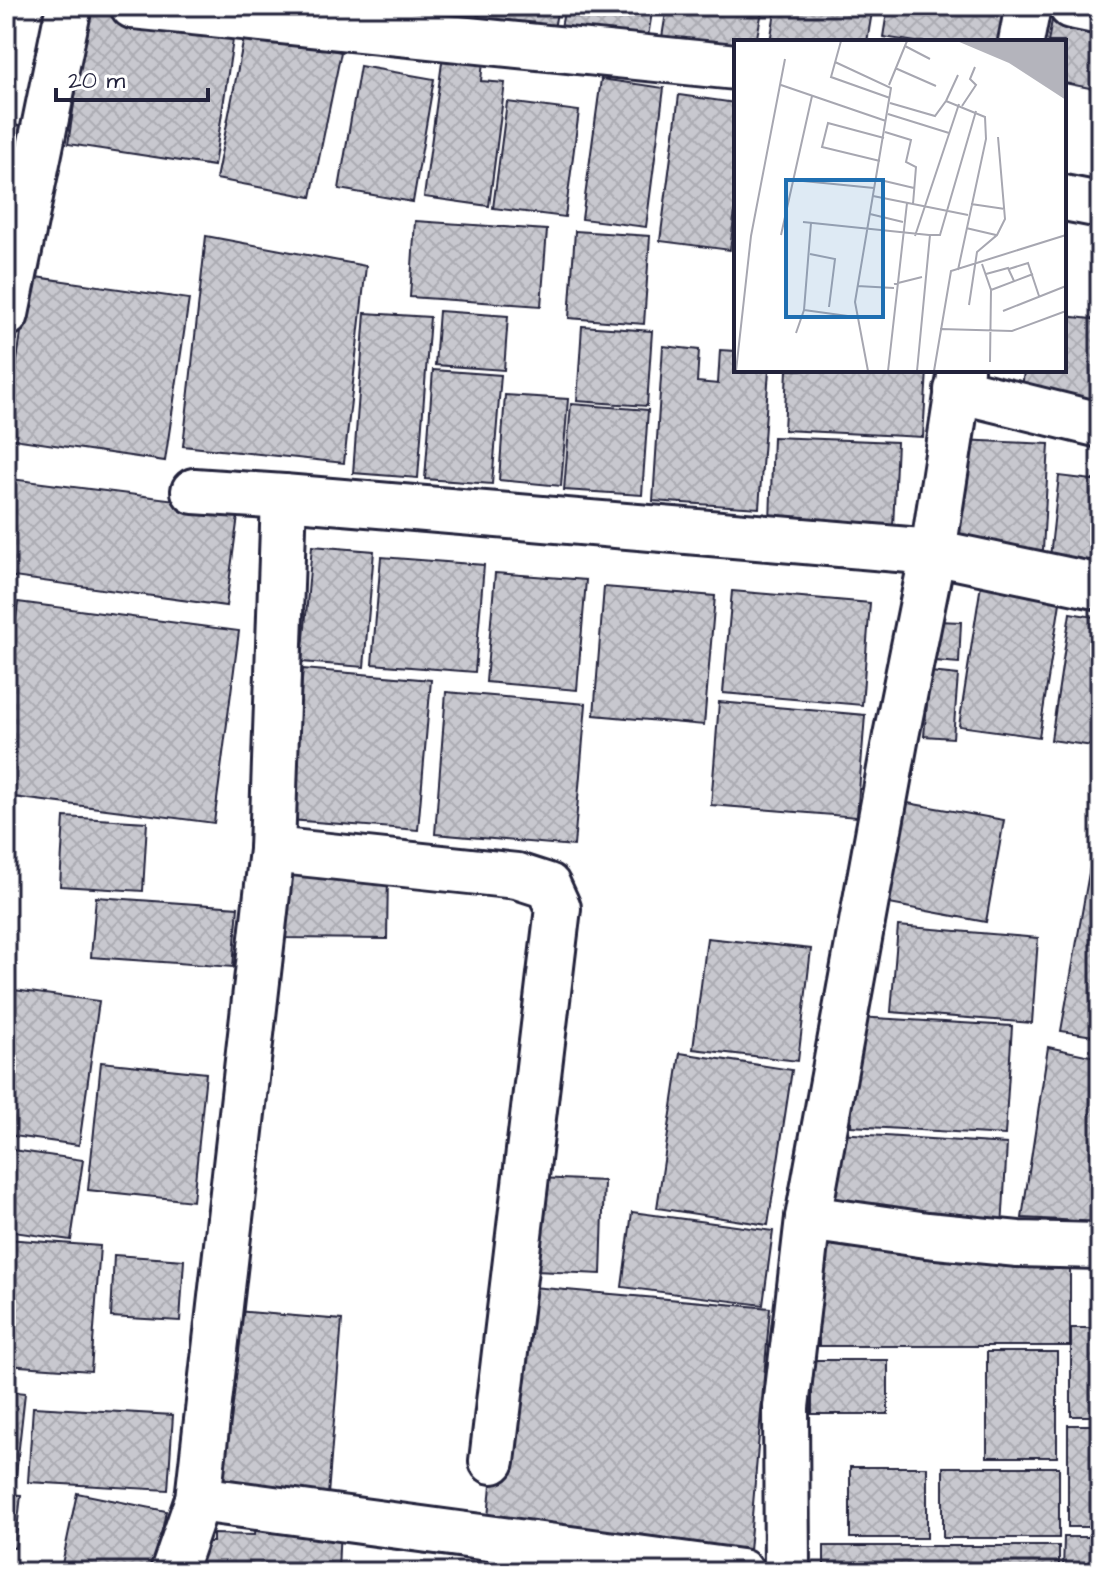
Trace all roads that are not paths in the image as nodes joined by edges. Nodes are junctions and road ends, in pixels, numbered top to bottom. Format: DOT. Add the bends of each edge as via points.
graph roads {
  1 [pos="69,6"];
  2 [pos="133,6"];
  3 [pos="1028,6"];
  4 [pos="1071,6"];
  5 [pos="1100,12"];
  6 [pos="1021,40"];
  7 [pos="734,67"];
  8 [pos="1066,198"];
  9 [pos="1100,205"];
  10 [pos="6,314"];
  11 [pos="959,380"];
  12 [pos="1100,425"];
  13 [pos="194,491"];
  14 [pos="284,497"];
  15 [pos="933,552"];
  16 [pos="1100,587"];
  17 [pos="272,850"];
  18 [pos="808,1218"];
  19 [pos="1100,1246"];
  20 [pos="492,1461"];
  21 [pos="198,1499"];
  22 [pos="173,1572"];
  23 [pos="741,1572"];
  24 [pos="787,1572"];
  1 -- 10 [label="street"];
  2 -- 7 [label="street"];
  3 -- 6 [label="street"];
  4 -- 5 [label="street"];
  8 -- 9 [label="street"];
  11 -- 12 [label="street"];
  11 -- 15 [label="street"];
  13 -- 14 [label="street"];
  14 -- 15 [label="street"];
  14 -- 17 [label="street"];
  15 -- 16 [label="street"];
  15 -- 18 [label="street"];
  17 -- 20 [label="street" via="517,876 548,886 558,908"];
  17 -- 21 [label="street"];
  18 -- 19 [label="street" via="927,1235"];
  18 -- 24 [label="street" via="786,1407"];
  21 -- 22 [label="street"];
  21 -- 23 [label="street"];
}
